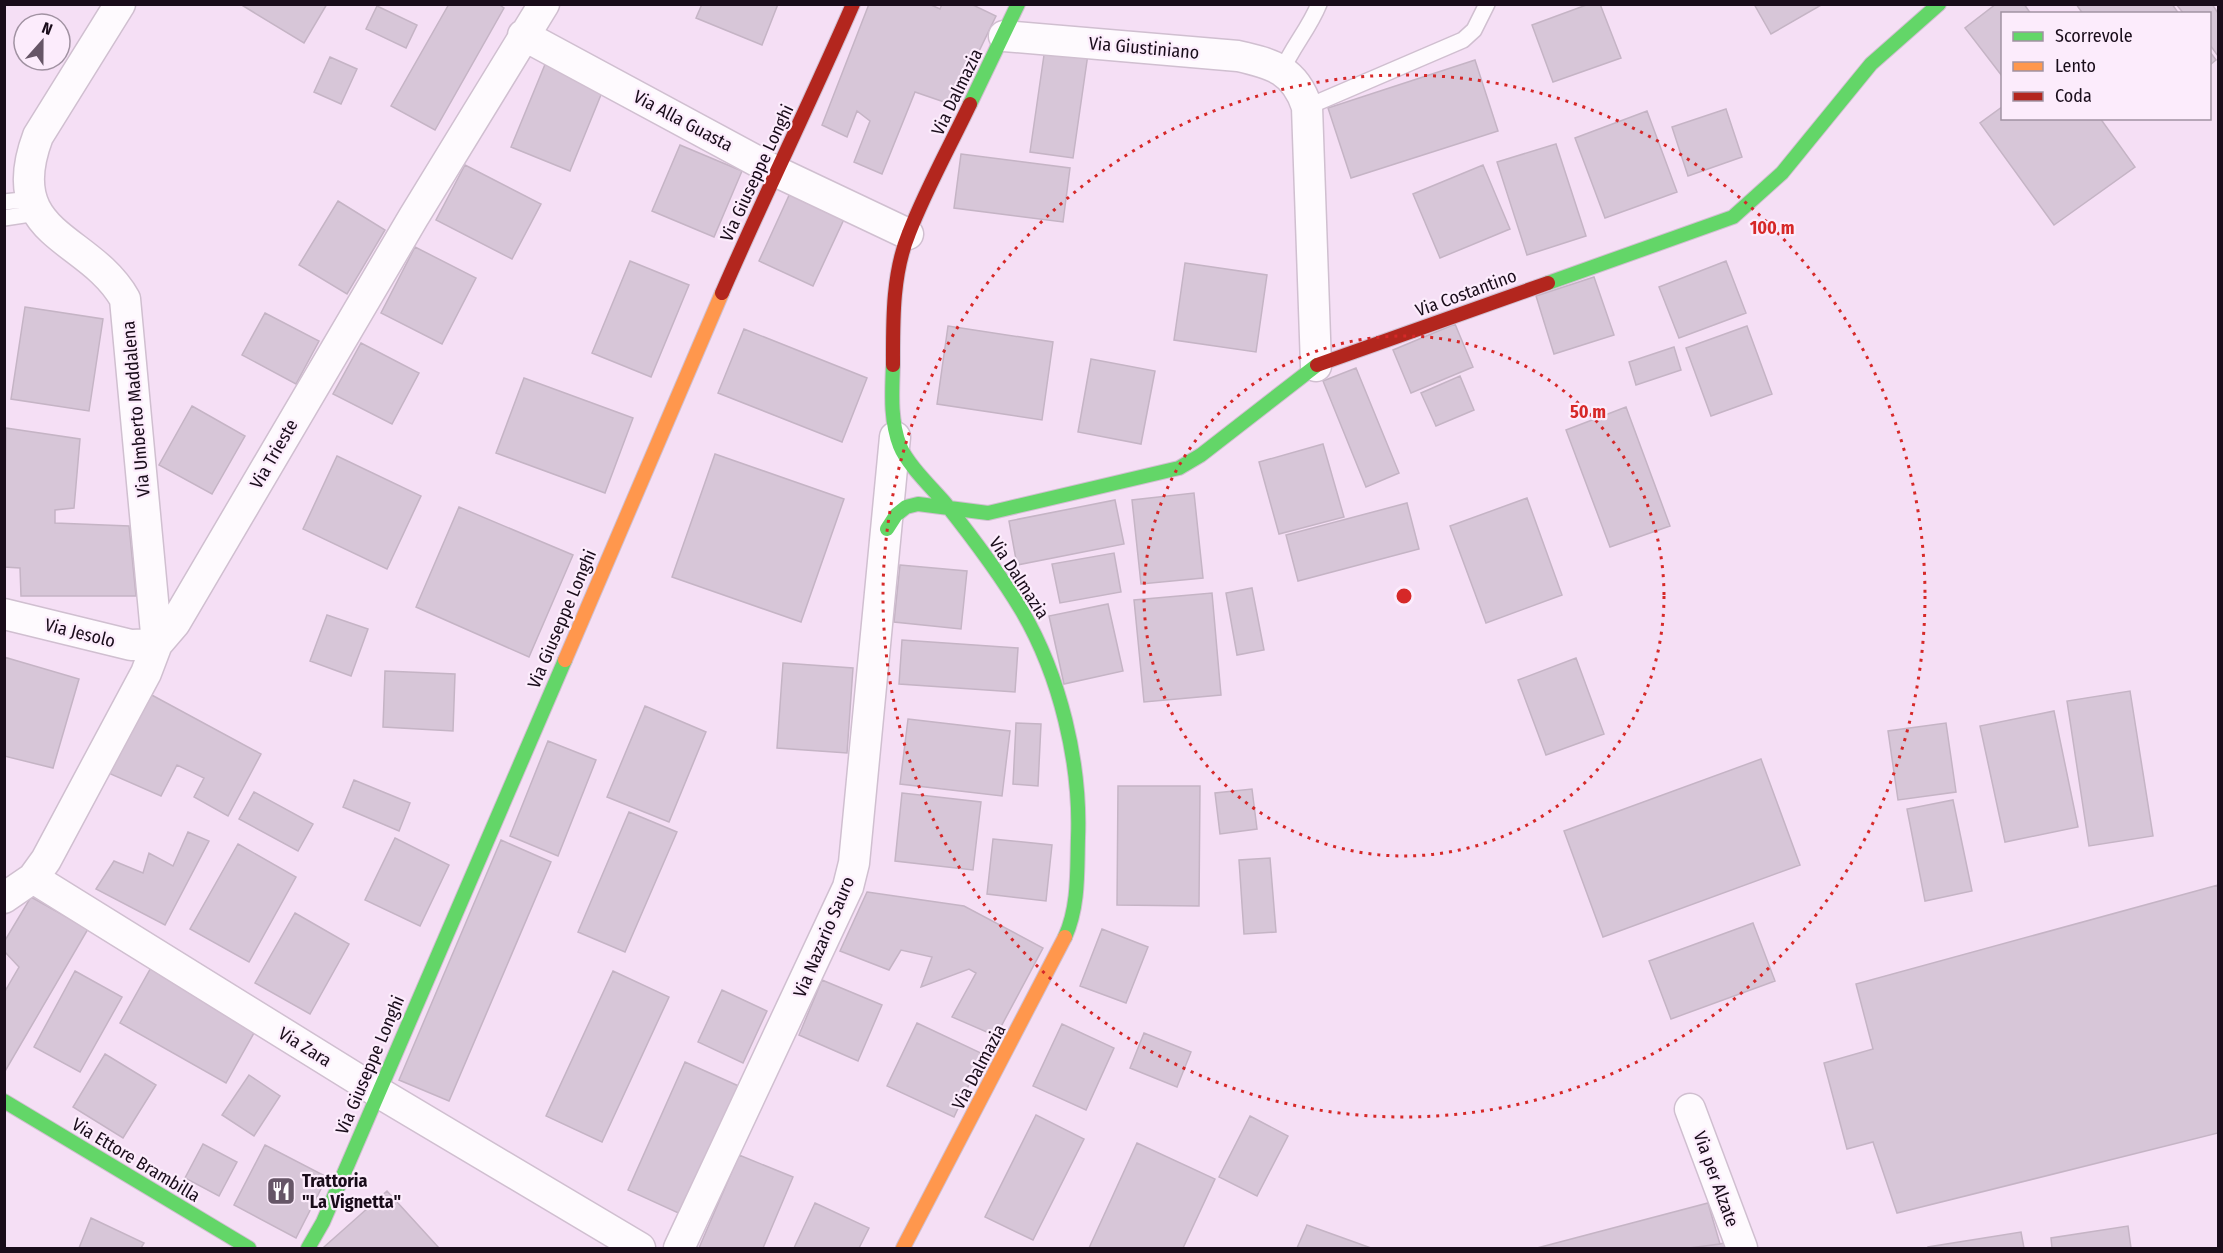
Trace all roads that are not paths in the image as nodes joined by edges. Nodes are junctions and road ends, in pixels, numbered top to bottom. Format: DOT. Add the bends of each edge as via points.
graph roads {
  1 [pos="120,4"];
  2 [pos="544,4"];
  3 [pos="853,4"];
  4 [pos="1018,4"];
  5 [pos="1319,4"];
  6 [pos="1487,4"];
  7 [pos="1939,4"];
  8 [pos="524,36"];
  9 [pos="1004,36"];
  10 [pos="1282,71"];
  11 [pos="1307,107"];
  12 [pos="775,171"];
  13 [pos="24,205"];
  14 [pos="4,218"];
  15 [pos="908,234"];
  16 [pos="1316,366"];
  17 [pos="895,437"];
  18 [pos="947,507"];
  19 [pos="887,529"];
  20 [pos="4,614"];
  21 [pos="157,644"];
  22 [pos="33,878"];
  23 [pos="4,898"];
  24 [pos="378,1092"];
  25 [pos="4,1101"];
  26 [pos="1690,1109"];
  27 [pos="249,1248"];
  28 [pos="308,1248"];
  29 [pos="640,1248"];
  30 [pos="679,1248"];
  31 [pos="903,1248"];
  32 [pos="1742,1248"];
  1 -- 13 [label="street" via="38,136"];
  2 -- 8 [label="street, Via Trieste"];
  3 -- 12 [label="street, Via Giuseppe Longhi"];
  4 -- 9 [label="street, Via Dalmazia"];
  5 -- 10 [label="lane"];
  6 -- 11 [label="lane" via="1474,30 1463,40"];
  7 -- 16 [label="street, Via Costantino" via="1884,49 1777,180 1733,217"];
  8 -- 12 [label="street, Via Alla Guasta"];
  8 -- 21 [label="street, Via Trieste" via="175,623"];
  9 -- 10 [label="street, Via Giustiniano" via="1238,56"];
  9 -- 15 [label="street, Via Dalmazia"];
  10 -- 11 [label="street, Via Giustiniano" via="1302,91"];
  11 -- 16 [label="street, Via Giustiniano"];
  12 -- 15 [label="street, Via Alla Guasta"];
  12 -- 24 [label="street, Via Giuseppe Longhi"];
  13 -- 14 [label="lane"];
  13 -- 21 [label="street, Via Umberto Maddalena" via="110,278 124,299"];
  15 -- 17 [label="street, Via Dalmazia" via="893,315"];
  16 -- 18 [label="street, Via Costantino" via="1179,468 988,513"];
  17 -- 18 [label="street, Via Dalmazia"];
  17 -- 19 [label="street, Via Nazario Sauro"];
  18 -- 19 [label="street" via="918,503 904,507 892,516"];
  18 -- 31 [label="street, Via Dalmazia" via="1021,609 1059,702 1077,778 1077,895 1069,930 1054,963"];
  19 -- 30 [label="street, Via Nazario Sauro" via="854,863 848,887"];
  20 -- 21 [label="street, Via Jesolo" via="131,645"];
  21 -- 22 [label="street, Via Trieste" via="146,673"];
  22 -- 23 [label="street, Via Trieste"];
  22 -- 24 [label="street, Via Zara"];
  24 -- 28 [label="street, Via Giuseppe Longhi" via="323,1222"];
  24 -- 29 [label="street, Via Zara"];
  25 -- 27 [label="street, Via Ettore Brambilla"];
  26 -- 32 [label="street, Via per Alzate"];
}
